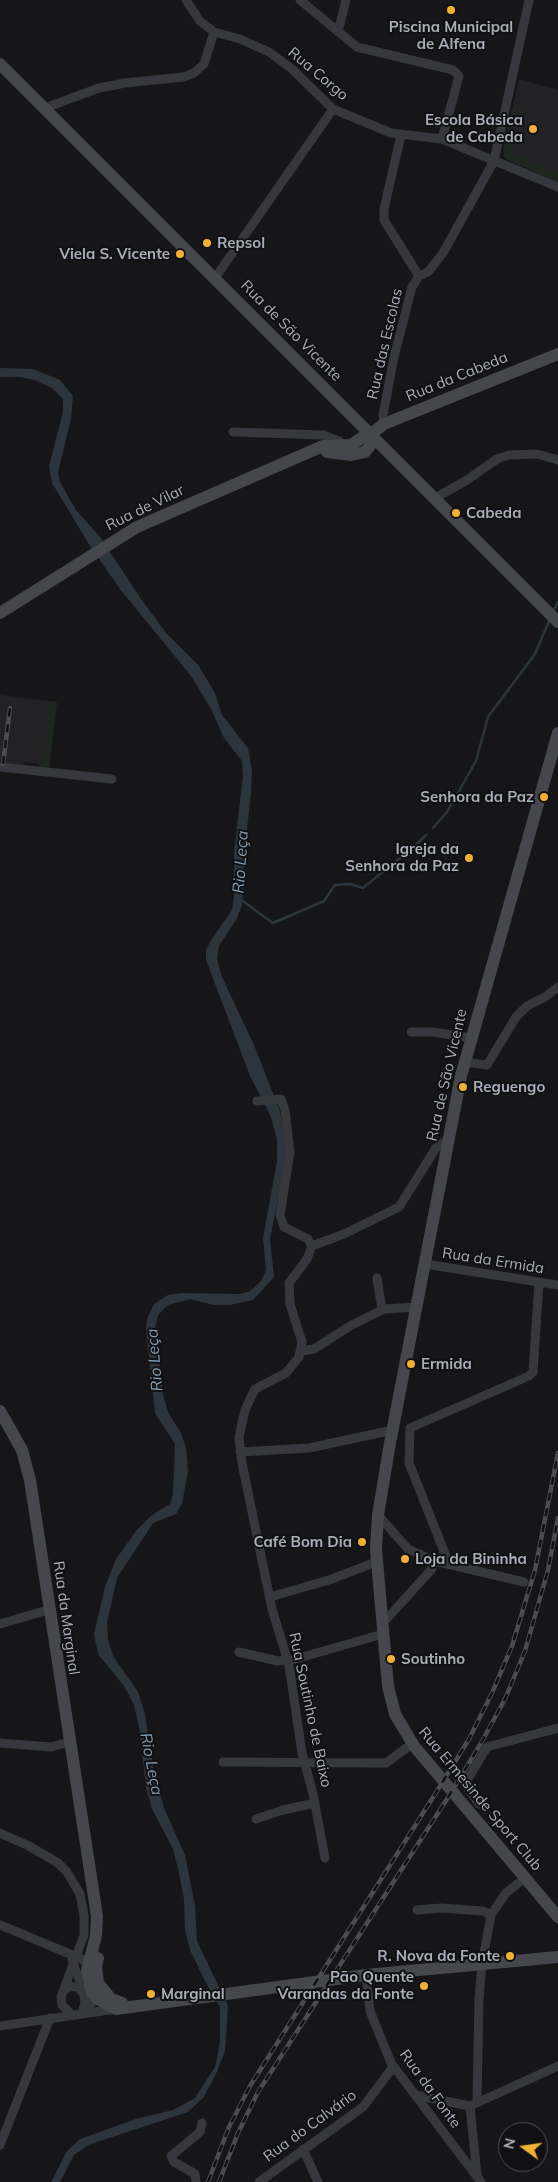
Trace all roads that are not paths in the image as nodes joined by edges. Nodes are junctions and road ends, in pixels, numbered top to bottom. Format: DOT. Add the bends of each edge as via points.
graph roads {
  1 [pos="186,0"];
  2 [pos="196,0"];
  3 [pos="300,0"];
  4 [pos="346,0"];
  5 [pos="529,0"];
  6 [pos="192,9"];
  7 [pos="214,32"];
  8 [pos="338,32"];
  9 [pos="0,64"];
  10 [pos="45,108"];
  11 [pos="333,109"];
  12 [pos="401,135"];
  13 [pos="442,139"];
  14 [pos="494,161"];
  15 [pos="558,188"];
  16 [pos="419,276"];
  17 [pos="214,278"];
  18 [pos="558,354"];
  19 [pos="384,424"];
  20 [pos="234,432"];
  21 [pos="371,434"];
  22 [pos="342,445"];
  23 [pos="314,451"];
  24 [pos="558,460"];
  25 [pos="435,498"];
  26 [pos="0,613"];
  27 [pos="553,616"];
  28 [pos="558,733"];
  29 [pos="0,767"];
  30 [pos="112,779"];
  31 [pos="558,987"];
  32 [pos="411,1032"];
  33 [pos="471,1038"];
  34 [pos="465,1062"];
  35 [pos="257,1101"];
  36 [pos="448,1139"];
  37 [pos="312,1246"];
  38 [pos="425,1264"];
  39 [pos="377,1278"];
  40 [pos="539,1282"];
  41 [pos="558,1285"];
  42 [pos="417,1307"];
  43 [pos="382,1309"];
  44 [pos="302,1352"];
  45 [pos="0,1411"];
  46 [pos="394,1428"];
  47 [pos="410,1428"];
  48 [pos="240,1452"];
  49 [pos="378,1515"];
  50 [pos="435,1561"];
  51 [pos="376,1562"];
  52 [pos="449,1564"];
  53 [pos="524,1582"];
  54 [pos="270,1597"];
  55 [pos="48,1610"];
  56 [pos="0,1624"];
  57 [pos="383,1629"];
  58 [pos="239,1652"];
  59 [pos="288,1660"];
  60 [pos="558,1728"];
  61 [pos="69,1742"];
  62 [pos="0,1743"];
  63 [pos="412,1744"];
  64 [pos="223,1762"];
  65 [pos="304,1762"];
  66 [pos="315,1803"];
  67 [pos="479,1804"];
  68 [pos="256,1819"];
  69 [pos="0,1833"];
  70 [pos="85,1836"];
  71 [pos="325,1858"];
  72 [pos="525,1878"];
  73 [pos="417,1910"];
  74 [pos="492,1915"];
  75 [pos="558,1917"];
  76 [pos="0,1925"];
  77 [pos="84,1947"];
  78 [pos="63,1952"];
  79 [pos="555,1955"];
  80 [pos="74,1959"];
  81 [pos="88,1964"];
  82 [pos="482,1964"];
  83 [pos="366,1975"];
  84 [pos="98,1983"];
  85 [pos="62,1994"];
  86 [pos="84,1995"];
  87 [pos="97,1999"];
  88 [pos="149,2003"];
  89 [pos="116,2009"];
  90 [pos="84,2012"];
  91 [pos="72,2015"];
  92 [pos="50,2018"];
  93 [pos="0,2026"];
  94 [pos="558,2066"];
  95 [pos="394,2067"];
  96 [pos="415,2095"];
  97 [pos="473,2105"];
  98 [pos="202,2123"];
  99 [pos="0,2145"];
  100 [pos="304,2149"];
  101 [pos="479,2178"];
  102 [pos="196,2182"];
  103 [pos="258,2182"];
  104 [pos="318,2182"];
  1 -- 6 [label="street, Rua Corgo"];
  2 -- 6 [label="street"];
  3 -- 8 [label="street"];
  4 -- 8 [label="street"];
  5 -- 14 [label="street, Rua das Escolas"];
  6 -- 7 [label="street, Rua Corgo" via="200,21"];
  7 -- 10 [label="street" via="204,64 194,73 99,88"];
  7 -- 11 [label="street, Rua Corgo" via="269,52 292,69"];
  8 -- 13 [label="street" via="357,48 452,70 459,76"];
  9 -- 10 [label="main road, Rua de São Vicente"];
  10 -- 17 [label="main road, Rua de São Vicente"];
  11 -- 12 [label="street, Rua Corgo"];
  11 -- 17 [label="street"];
  12 -- 13 [label="street, Rua Corgo"];
  12 -- 16 [label="street" via="384,220"];
  13 -- 14 [label="street, Rua Corgo"];
  14 -- 15 [label="street, Rua Corgo"];
  14 -- 16 [label="street, Rua das Escolas" via="443,253 428,272"];
  16 -- 19 [label="street, Rua das Escolas" via="412,287 401,328 383,415"];
  17 -- 21 [label="main road, Rua de São Vicente"];
  18 -- 19 [label="main road, Rua da Cabeda"];
  19 -- 21 [label="main road, Rua da Cabeda"];
  20 -- 22 [label="street" via="323,435 339,440"];
  21 -- 22 [label="main road, Rua de Vilar"];
  21 -- 23 [label="main road, Rua de Vilar" via="370,446 360,454"];
  21 -- 25 [label="main road, Rua de São Vicente"];
  22 -- 23 [label="main road, Rua de Vilar" via="323,446"];
  23 -- 26 [label="main road, Rua de Vilar" via="173,510 108,544"];
  24 -- 25 [label="street" via="537,454 509,455 497,459"];
  25 -- 27 [label="main road, Rua de São Vicente"];
  28 -- 33 [label="main road, Rua de São Vicente"];
  29 -- 30 [label="street"];
  31 -- 34 [label="street" via="527,1006 516,1017 488,1064"];
  32 -- 33 [label="street"];
  33 -- 34 [label="main road, Rua de São Vicente"];
  34 -- 36 [label="main road, Rua de São Vicente"];
  35 -- 37 [label="street" via="280,1099 285,1110 290,1152 280,1215 284,1227 308,1239"];
  36 -- 37 [label="street" via="436,1148 399,1207"];
  36 -- 38 [label="main road, Rua de São Vicente"];
  37 -- 44 [label="street" via="289,1283 288,1293 300,1331"];
  38 -- 40 [label="street, Rua da Ermida"];
  38 -- 42 [label="main road, Rua de São Vicente"];
  39 -- 43 [label="street"];
  40 -- 41 [label="street, Rua da Ermida"];
  40 -- 47 [label="street" via="533,1372"];
  42 -- 43 [label="street"];
  42 -- 46 [label="main road, Rua de São Vicente"];
  43 -- 44 [label="street" via="314,1349"];
  44 -- 48 [label="street, Rua Soutinho de Baixo" via="290,1369 255,1389 240,1427"];
  45 -- 55 [label="main road, Rua da Marginal" via="22,1450 30,1480"];
  46 -- 47 [label="street"];
  46 -- 48 [label="street" via="309,1448"];
  46 -- 49 [label="main road, Rua de São Vicente"];
  47 -- 52 [label="street" via="409,1463"];
  48 -- 54 [label="street, Rua Soutinho de Baixo"];
  49 -- 50 [label="street" via="408,1549"];
  49 -- 51 [label="main road, Rua Ermesinde Sport Club"];
  50 -- 52 [label="street"];
  50 -- 57 [label="street"];
  51 -- 54 [label="street"];
  51 -- 57 [label="main road, Rua Ermesinde Sport Club"];
  52 -- 53 [label="street"];
  54 -- 59 [label="street, Rua Soutinho de Baixo"];
  55 -- 56 [label="street"];
  55 -- 61 [label="main road, Rua da Marginal"];
  57 -- 59 [label="street"];
  57 -- 63 [label="main road, Rua Ermesinde Sport Club" via="388,1686 395,1714"];
  58 -- 59 [label="street"];
  59 -- 65 [label="street, Rua Soutinho de Baixo"];
  60 -- 67 [label="street" via="487,1747 465,1784"];
  61 -- 62 [label="street" via="51,1747"];
  61 -- 70 [label="main road, Rua da Marginal"];
  63 -- 65 [label="street" via="386,1763"];
  63 -- 72 [label="main road, Rua Ermesinde Sport Club"];
  64 -- 65 [label="street"];
  65 -- 66 [label="street, Rua Soutinho de Baixo"];
  66 -- 68 [label="street"];
  66 -- 71 [label="street, Rua Soutinho de Baixo"];
  69 -- 77 [label="street" via="50,1857 67,1872 83,1905"];
  70 -- 77 [label="main road, Rua da Marginal" via="97,1916 96,1936"];
  70 -- 84 [label="main road, Rua da Marginal" via="104,1921 96,1967"];
  72 -- 74 [label="street" via="506,1893"];
  72 -- 75 [label="main road, Rua Ermesinde Sport Club"];
  73 -- 74 [label="street" via="442,1908 483,1911"];
  74 -- 82 [label="street"];
  76 -- 78 [label="street"];
  77 -- 78 [label="street" via="73,1953"];
  77 -- 80 [label="street"];
  77 -- 80 [label="street" via="85,1956"];
  77 -- 81 [label="main road, Rua da Marginal"];
  78 -- 80 [label="street"];
  79 -- 82 [label="main road"];
  80 -- 81 [label="street"];
  80 -- 85 [label="street"];
  80 -- 86 [label="street"];
  81 -- 84 [label="street" via="92,1978"];
  81 -- 87 [label="main road, Rua da Marginal" via="88,1980"];
  82 -- 83 [label="main road"];
  82 -- 97 [label="street"];
  83 -- 88 [label="main road"];
  83 -- 95 [label="street, Rua da Fonte" via="370,2011"];
  84 -- 87 [label="street"];
  84 -- 88 [label="main road" via="103,1992 120,2002"];
  85 -- 86 [label="street" via="71,1986 79,1988"];
  85 -- 91 [label="street" via="62,2005"];
  86 -- 90 [label="street"];
  87 -- 89 [label="main road"];
  87 -- 90 [label="street"];
  88 -- 89 [label="main road"];
  89 -- 90 [label="street"];
  90 -- 91 [label="street"];
  91 -- 92 [label="street"];
  92 -- 93 [label="street"];
  92 -- 99 [label="street"];
  94 -- 97 [label="street"];
  95 -- 96 [label="street, Rua da Fonte"];
  95 -- 100 [label="street, Rua do Calvário" via="363,2107"];
  96 -- 97 [label="street"];
  96 -- 101 [label="street, Rua da Fonte"];
  97 -- 101 [label="street"];
  98 -- 102 [label="street" via="200,2132 171,2156 174,2162 195,2174"];
  100 -- 103 [label="street, Rua do Calvário"];
  100 -- 104 [label="street"];
}
